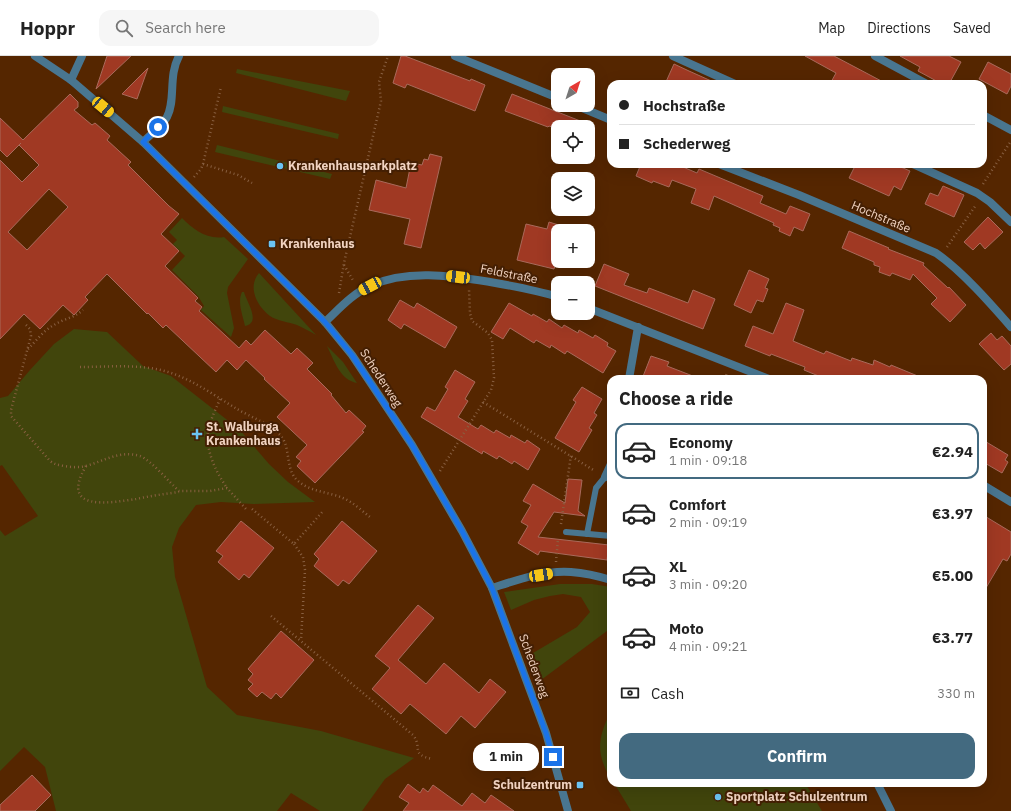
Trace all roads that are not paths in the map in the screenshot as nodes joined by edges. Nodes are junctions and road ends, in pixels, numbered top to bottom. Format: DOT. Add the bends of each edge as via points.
graph roads {
  1 [pos="35,56"];
  2 [pos="82,56"];
  3 [pos="179,56"];
  4 [pos="455,56"];
  5 [pos="673,56"];
  6 [pos="875,56"];
  7 [pos="71,80"];
  8 [pos="726,80"];
  9 [pos="919,80"];
  10 [pos="551,95"];
  11 [pos="592,112"];
  12 [pos="987,117"];
  13 [pos="607,118"];
  14 [pos="1011,130"];
  15 [pos="143,142"];
  16 [pos="729,168"];
  17 [pos="922,168"];
  18 [pos="1011,222"];
  19 [pos="551,295"];
  20 [pos="595,311"];
  21 [pos="325,322"];
  22 [pos="638,327"];
  23 [pos="1011,327"];
  24 [pos="630,375"];
  25 [pos="758,375"];
  26 [pos="607,473"];
  27 [pos="605,478"];
  28 [pos="987,487"];
  29 [pos="1011,502"];
  30 [pos="566,532"];
  31 [pos="587,534"];
  32 [pos="607,536"];
  33 [pos="607,579"];
  34 [pos="492,588"];
  35 [pos="879,787"];
  36 [pos="568,811"];
  37 [pos="891,811"];
  1 -- 7 [label="street, Schederweg"];
  2 -- 7 [label="street"];
  3 -- 15 [label="street" via="173,73 168,116"];
  4 -- 10 [label="street"];
  5 -- 8 [label="street"];
  6 -- 9 [label="street"];
  7 -- 15 [label="street, Schederweg"];
  11 -- 13 [label="street"];
  12 -- 14 [label="street"];
  15 -- 21 [label="street, Schederweg"];
  16 -- 23 [label="street, Hochstraße" via="936,253 973,286"];
  17 -- 18 [label="street" via="982,196"];
  19 -- 21 [label="street, Feldstraße" via="468,278 400,277 360,292"];
  20 -- 22 [label="street"];
  21 -- 34 [label="street, Schederweg" via="352,355 412,445"];
  22 -- 24 [label="street"];
  22 -- 25 [label="street"];
  26 -- 27 [label="street"];
  27 -- 31 [label="lane" via="596,488"];
  28 -- 29 [label="street"];
  30 -- 31 [label="lane"];
  31 -- 32 [label="lane"];
  33 -- 34 [label="street" via="571,572 555,572"];
  34 -- 36 [label="street, Schederweg" via="546,733"];
  35 -- 37 [label="street"];
}
